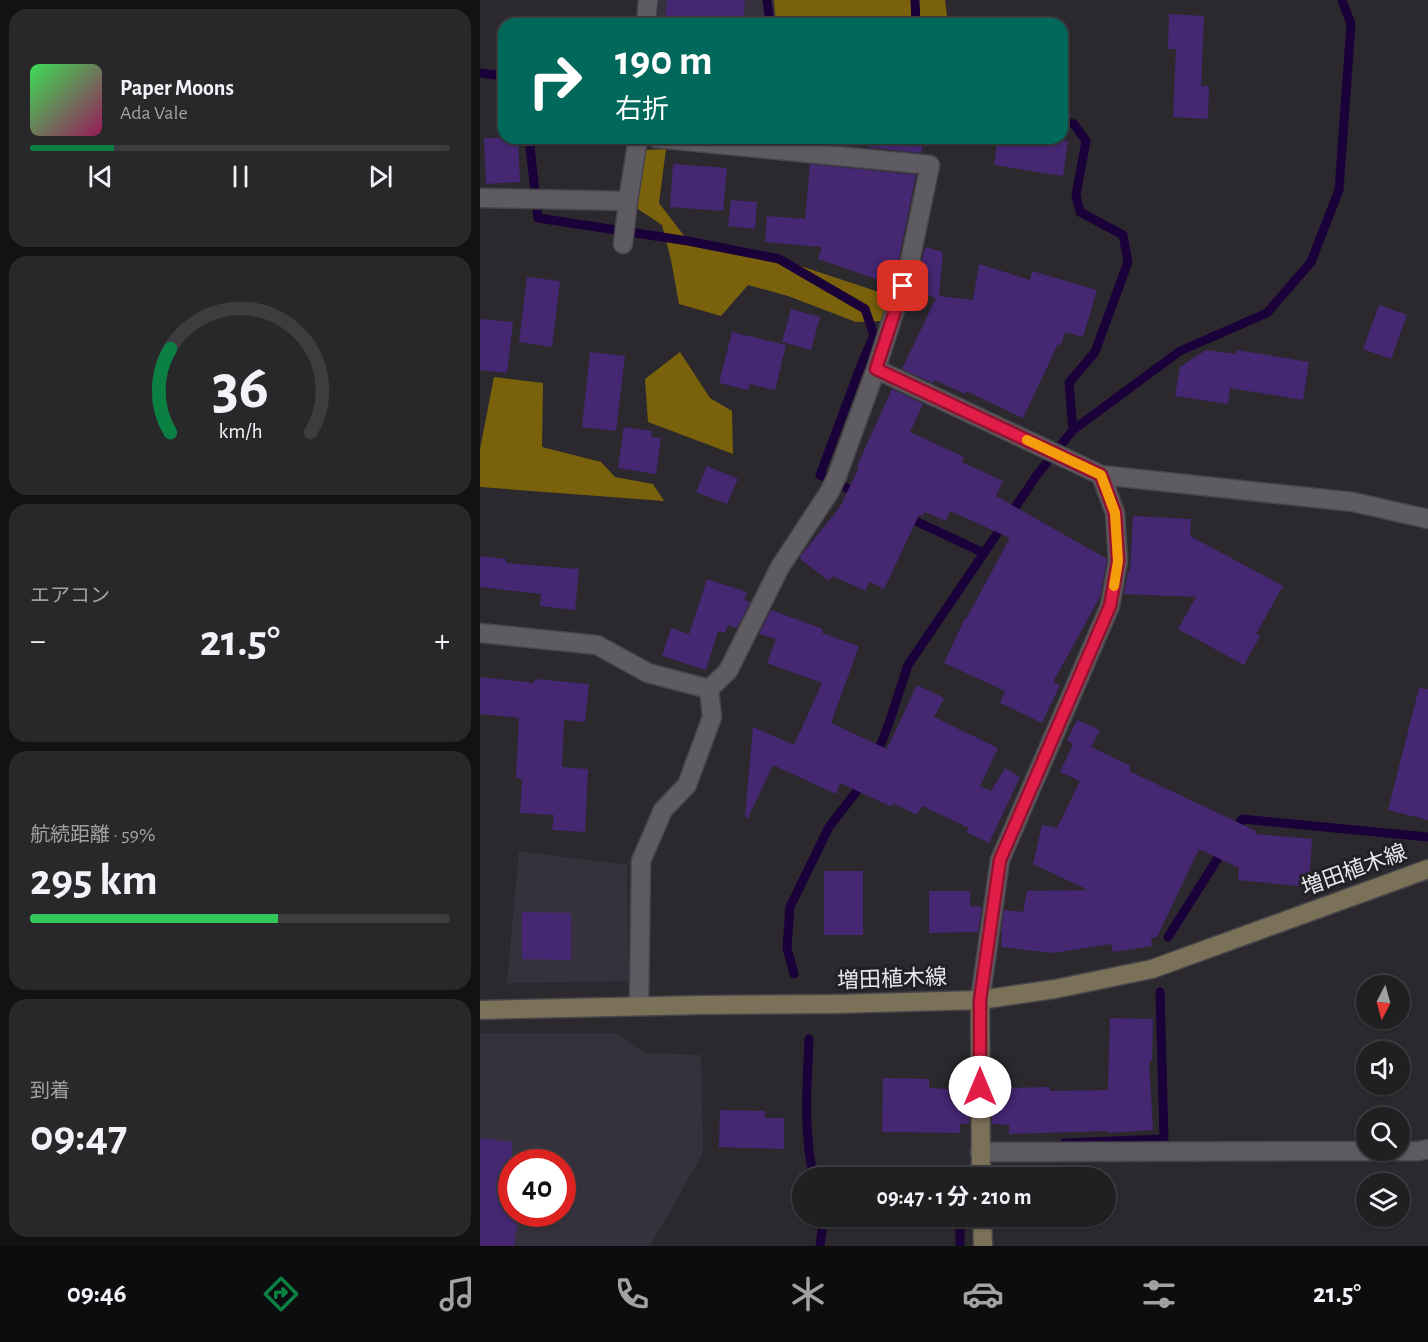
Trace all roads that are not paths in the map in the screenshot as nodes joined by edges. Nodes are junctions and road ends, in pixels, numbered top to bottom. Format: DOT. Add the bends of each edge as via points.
graph roads {
  1 [pos="648,0"];
  2 [pos="646,18"];
  3 [pos="637,144"];
  4 [pos="717,144"];
  5 [pos="480,198"];
  6 [pos="628,201"];
  7 [pos="623,244"];
  8 [pos="876,369"];
  9 [pos="1101,475"];
  10 [pos="1428,519"];
  11 [pos="480,633"];
  12 [pos="709,689"];
  13 [pos="1428,869"];
  14 [pos="980,1000"];
  15 [pos="639,1006"];
  16 [pos="480,1010"];
  17 [pos="1423,1150"];
  18 [pos="980,1152"];
  19 [pos="981,1167"];
  20 [pos="982,1227"];
  21 [pos="983,1246"];
  1 -- 2 [label="street"];
  3 -- 6 [label="street"];
  4 -- 8 [label="street" via="930,165 909,266"];
  5 -- 6 [label="street"];
  6 -- 7 [label="street"];
  8 -- 9 [label="street"];
  8 -- 12 [label="street" via="834,483 780,567 728,671"];
  9 -- 10 [label="street" via="1353,502"];
  9 -- 14 [label="street" via="1115,513 1118,561 1110,606 1000,860"];
  11 -- 12 [label="street" via="597,645 648,673"];
  12 -- 15 [label="street" via="712,717 687,785 663,810 641,861"];
  13 -- 14 [label="street, 増田植木線" via="1152,969 1055,990"];
  14 -- 15 [label="street, 増田植木線"];
  14 -- 18 [label="street"];
  15 -- 16 [label="street, 増田植木線"];
  17 -- 18 [label="street"];
  18 -- 19 [label="street"];
  20 -- 21 [label="street"];
}
